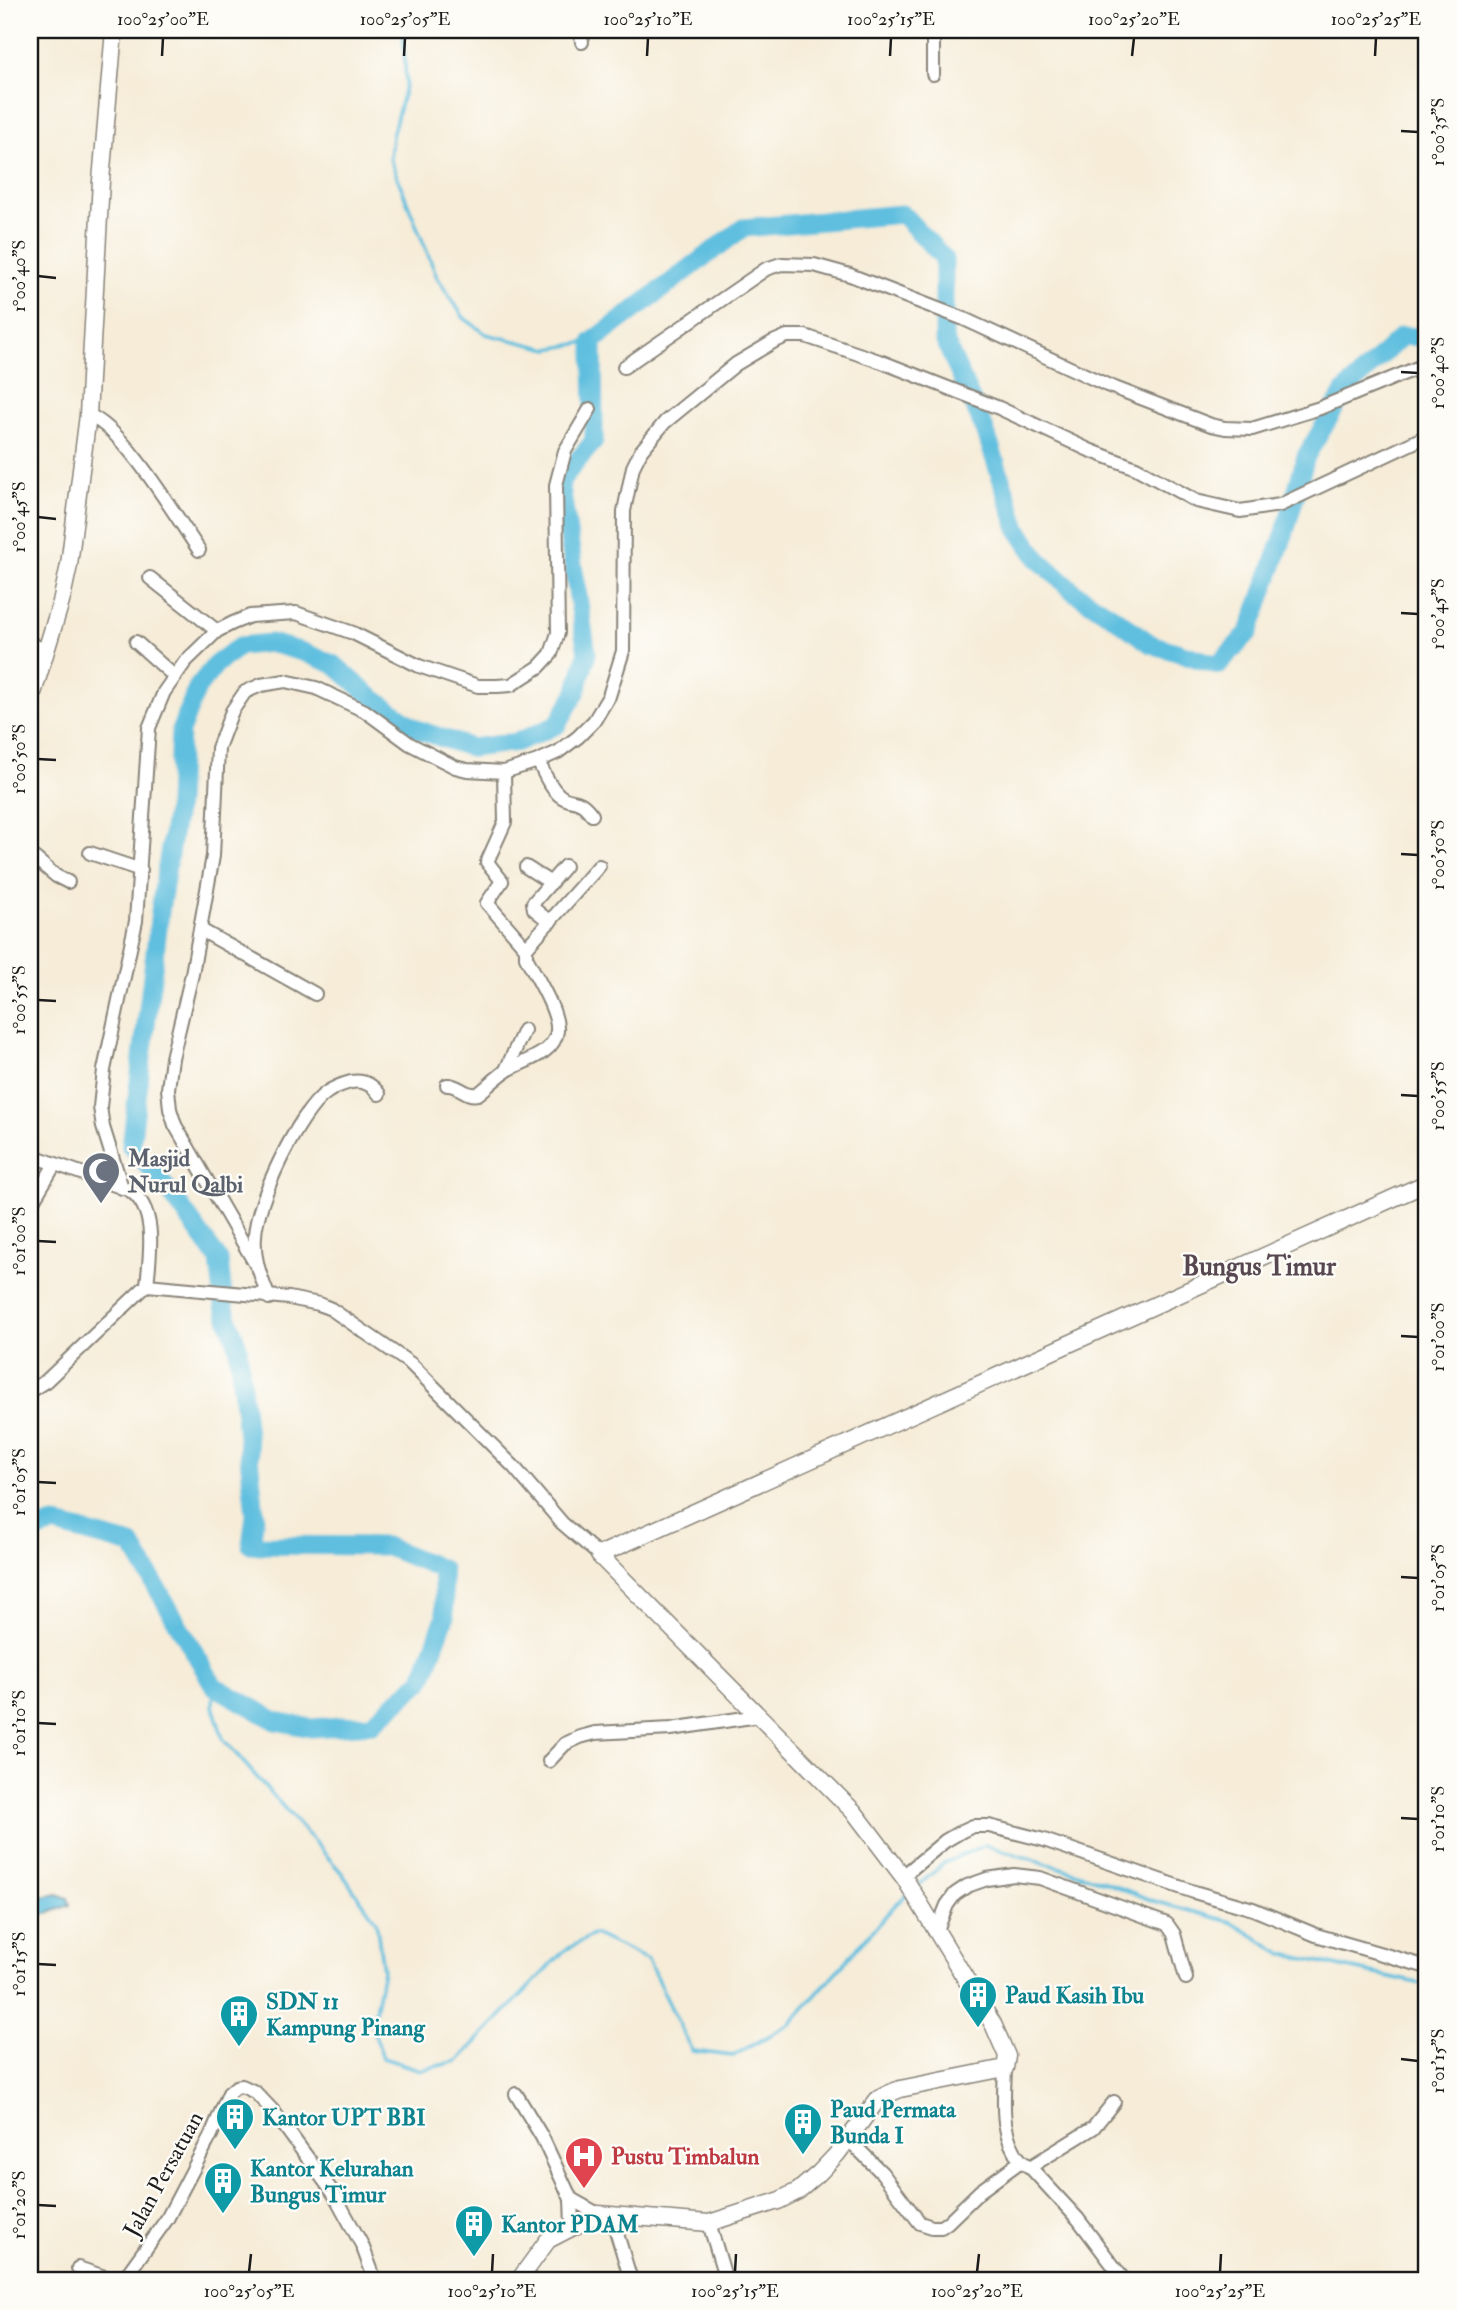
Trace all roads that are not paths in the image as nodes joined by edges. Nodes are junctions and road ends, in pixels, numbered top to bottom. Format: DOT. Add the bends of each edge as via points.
graph roads {
  1 [pos="114,30"];
  2 [pos="933,30"];
  3 [pos="933,74"];
  4 [pos="1427,364"];
  5 [pos="624,367"];
  6 [pos="590,409"];
  7 [pos="88,415"];
  8 [pos="1427,436"];
  9 [pos="199,550"];
  10 [pos="150,578"];
  11 [pos="214,630"];
  12 [pos="136,642"];
  13 [pos="30,643"];
  14 [pos="46,651"];
  15 [pos="174,675"];
  16 [pos="30,703"];
  17 [pos="539,763"];
  18 [pos="504,772"];
  19 [pos="592,815"];
  20 [pos="90,853"];
  21 [pos="30,854"];
  22 [pos="565,866"];
  23 [pos="599,866"];
  24 [pos="527,867"];
  25 [pos="141,870"];
  26 [pos="68,882"];
  27 [pos="551,883"];
  28 [pos="550,922"];
  29 [pos="201,930"];
  30 [pos="526,948"];
  31 [pos="315,993"];
  32 [pos="524,1030"];
  33 [pos="505,1072"];
  34 [pos="447,1085"];
  35 [pos="379,1094"];
  36 [pos="30,1155"];
  37 [pos="55,1164"];
  38 [pos="1427,1183"];
  39 [pos="122,1188"];
  40 [pos="30,1206"];
  41 [pos="256,1265"];
  42 [pos="147,1285"];
  43 [pos="263,1298"];
  44 [pos="30,1391"];
  45 [pos="599,1555"];
  46 [pos="758,1716"];
  47 [pos="549,1761"];
  48 [pos="904,1877"];
  49 [pos="935,1928"];
  50 [pos="1427,1967"];
  51 [pos="1186,1978"];
  52 [pos="1005,2068"];
  53 [pos="516,2094"];
  54 [pos="1114,2102"];
  55 [pos="848,2139"];
  56 [pos="1026,2164"];
  57 [pos="570,2199"];
  58 [pos="604,2214"];
  59 [pos="709,2223"];
  60 [pos="572,2227"];
  61 [pos="78,2268"];
  62 [pos="114,2280"];
  63 [pos="123,2280"];
  64 [pos="375,2280"];
  65 [pos="519,2280"];
  66 [pos="631,2280"];
  67 [pos="726,2280"];
  68 [pos="1124,2280"];
  1 -- 7 [label="street"];
  2 -- 3 [label="street"];
  4 -- 5 [label="street" via="1320,408 1252,429 1212,425 1107,385 964,319 831,268 795,263 755,276"];
  6 -- 11 [label="street" via="572,435 556,485 558,633 551,654 511,685 478,686 419,666 353,633 296,612 250,616"];
  7 -- 9 [label="street" via="103,422 119,439"];
  7 -- 14 [label="street" via="69,565"];
  8 -- 17 [label="street" via="1280,505 1240,511 1211,506 999,408 882,362 805,336 788,336 736,364 665,422 641,451 624,511 623,651 594,721"];
  10 -- 11 [label="street"];
  11 -- 15 [label="street"];
  12 -- 15 [label="street"];
  13 -- 14 [label="street"];
  14 -- 16 [label="street"];
  15 -- 25 [label="street" via="149,729"];
  17 -- 18 [label="street"];
  17 -- 19 [label="street" via="561,796 581,802"];
  18 -- 29 [label="street" via="455,767 410,744 365,711 316,688 285,681 245,692 218,748 214,847"];
  18 -- 30 [label="street" via="505,822 487,862 502,881 487,903"];
  20 -- 25 [label="street"];
  21 -- 26 [label="street"];
  22 -- 27 [label="street"];
  23 -- 28 [label="street"];
  24 -- 27 [label="street"];
  25 -- 39 [label="street" via="100,1107"];
  27 -- 28 [label="street" via="533,906"];
  28 -- 30 [label="street"];
  29 -- 31 [label="street"];
  29 -- 41 [label="street" via="172,1058 170,1109 185,1144"];
  30 -- 33 [label="street" via="557,1031 550,1046 538,1056"];
  32 -- 33 [label="street"];
  33 -- 34 [label="street" via="478,1094"];
  35 -- 41 [label="street" via="368,1084 345,1083 326,1093 302,1122 258,1215"];
  36 -- 37 [label="street"];
  37 -- 39 [label="street"];
  37 -- 40 [label="street"];
  38 -- 45 [label="street"];
  39 -- 42 [label="street" via="138,1196 148,1212"];
  41 -- 43 [label="street"];
  42 -- 43 [label="street"];
  42 -- 44 [label="street"];
  43 -- 45 [label="street" via="299,1300 331,1309 411,1364"];
  45 -- 46 [label="street"];
  46 -- 47 [label="street" via="671,1729 595,1733 565,1744"];
  46 -- 48 [label="street" via="855,1813"];
  48 -- 49 [label="street"];
  48 -- 50 [label="street" via="945,1841 974,1826 989,1826 1253,1909 1316,1936"];
  49 -- 51 [label="street" via="947,1905 967,1886 1014,1875 1040,1878 1167,1924"];
  49 -- 52 [label="street" via="993,2024 1007,2056"];
  52 -- 55 [label="street" via="888,2094 878,2099"];
  52 -- 56 [label="street" via="1005,2129 1010,2145"];
  53 -- 57 [label="street"];
  54 -- 56 [label="street" via="1093,2128"];
  55 -- 56 [label="street" via="882,2173 920,2223 932,2227 941,2227 980,2191"];
  55 -- 59 [label="street" via="819,2173 791,2195"];
  56 -- 68 [label="street" via="1078,2219"];
  57 -- 58 [label="street"];
  57 -- 60 [label="street"];
  58 -- 59 [label="street"];
  58 -- 60 [label="street"];
  58 -- 66 [label="street"];
  59 -- 67 [label="street"];
  60 -- 65 [label="street" via="544,2244"];
  61 -- 62 [label="street"];
  63 -- 64 [label="street, Jalan Persatuan" via="167,2219 236,2087 249,2087 274,2112 334,2194"];
}
